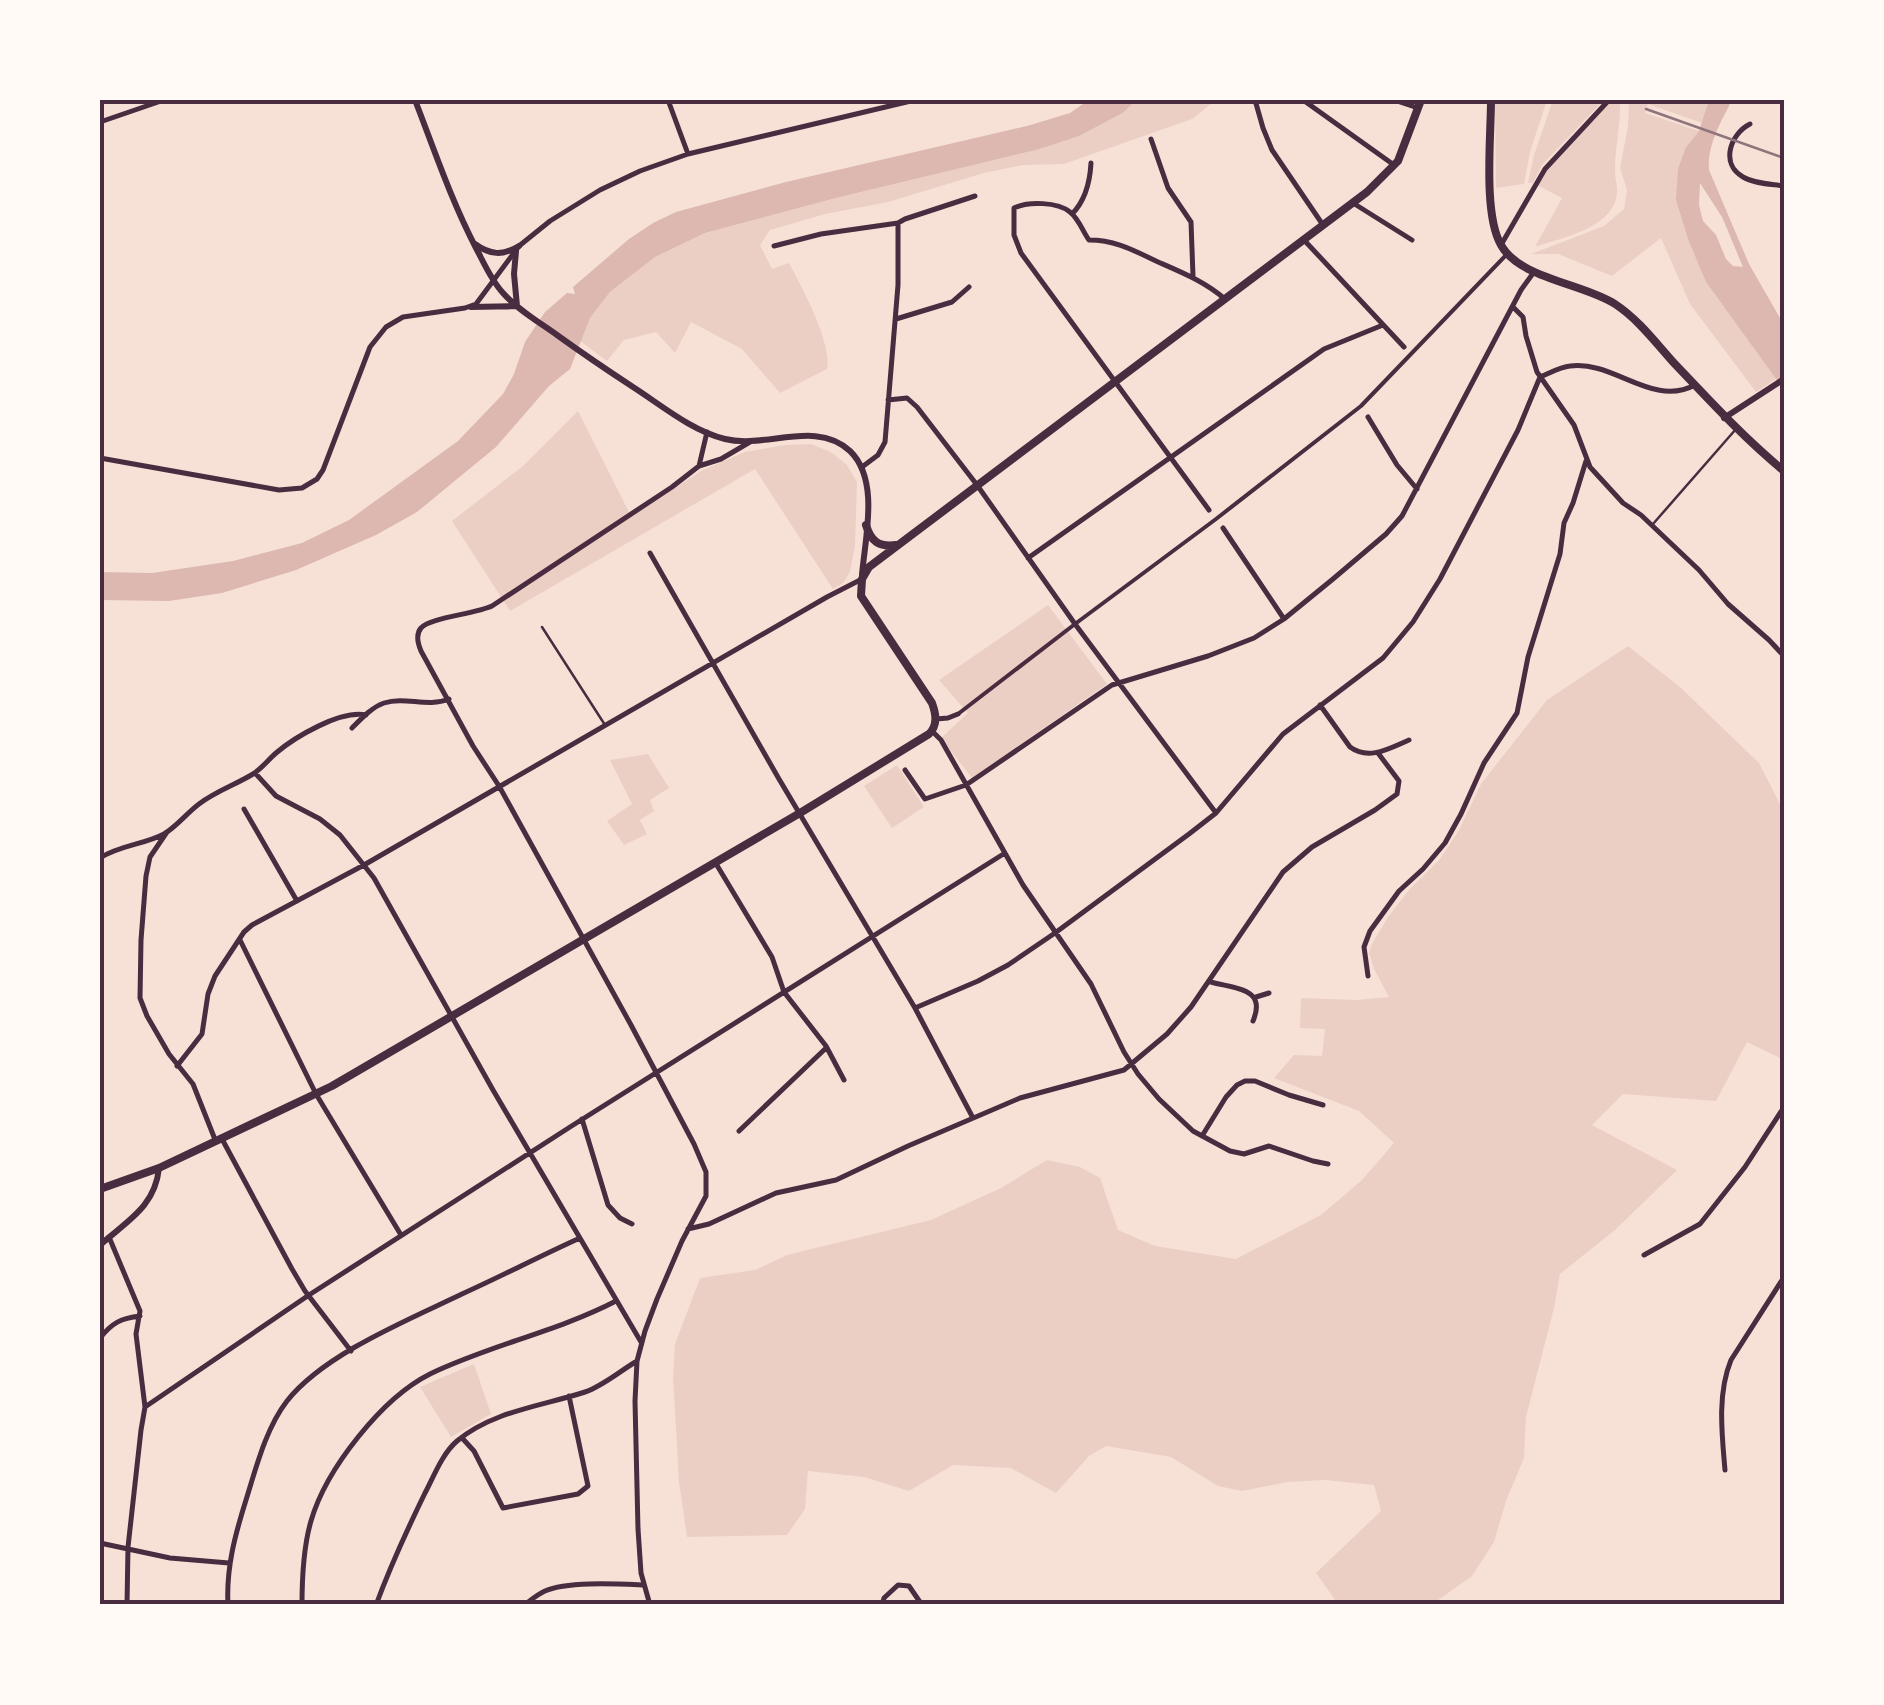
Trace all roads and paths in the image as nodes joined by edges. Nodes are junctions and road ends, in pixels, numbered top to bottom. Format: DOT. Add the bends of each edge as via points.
graph roads {
  1 [pos="164,100"];
  2 [pos="414,100"];
  3 [pos="668,100"];
  4 [pos="915,100"];
  5 [pos="1255,100"];
  6 [pos="1304,100"];
  7 [pos="1394,100"];
  8 [pos="1491,100"];
  9 [pos="1609,100"];
  10 [pos="1419,104"];
  11 [pos="100,122"];
  12 [pos="1750,124"];
  13 [pos="1151,139"];
  14 [pos="688,154"];
  15 [pos="1091,162"];
  16 [pos="1395,166"];
  17 [pos="1784,186"];
  18 [pos="975,196"];
  19 [pos="1353,203"];
  20 [pos="1072,214"];
  21 [pos="898,224"];
  22 [pos="1323,225"];
  23 [pos="1304,240"];
  24 [pos="1412,240"];
  25 [pos="473,242"];
  26 [pos="1501,245"];
  27 [pos="774,246"];
  28 [pos="518,249"];
  29 [pos="1508,254"];
  30 [pos="1534,272"];
  31 [pos="1192,276"];
  32 [pos="493,280"];
  33 [pos="969,287"];
  34 [pos="1225,299"];
  35 [pos="471,307"];
  36 [pos="1514,307"];
  37 [pos="519,308"];
  38 [pos="896,318"];
  39 [pos="1383,325"];
  40 [pos="1404,347"];
  41 [pos="1540,377"];
  42 [pos="1784,379"];
  43 [pos="1116,380"];
  44 [pos="1695,385"];
  45 [pos="888,400"];
  46 [pos="1368,417"];
  47 [pos="1724,418"];
  48 [pos="1736,429"];
  49 [pos="707,432"];
  50 [pos="750,442"];
  51 [pos="100,458"];
  52 [pos="1170,458"];
  53 [pos="1586,461"];
  54 [pos="700,466"];
  55 [pos="862,468"];
  56 [pos="1784,471"];
  57 [pos="977,486"];
  58 [pos="1417,489"];
  59 [pos="1208,510"];
  60 [pos="866,525"];
  61 [pos="1652,525"];
  62 [pos="1223,528"];
  63 [pos="896,545"];
  64 [pos="650,552"];
  65 [pos="1028,558"];
  66 [pos="862,579"];
  67 [pos="1284,619"];
  68 [pos="1075,624"];
  69 [pos="542,627"];
  70 [pos="1784,656"];
  71 [pos="715,663"];
  72 [pos="1119,682"];
  73 [pos="449,699"];
  74 [pos="1320,705"];
  75 [pos="958,714"];
  76 [pos="366,715"];
  77 [pos="936,719"];
  78 [pos="606,726"];
  79 [pos="352,728"];
  80 [pos="932,731"];
  81 [pos="1409,740"];
  82 [pos="1378,753"];
  83 [pos="905,770"];
  84 [pos="255,773"];
  85 [pos="966,785"];
  86 [pos="499,786"];
  87 [pos="244,809"];
  88 [pos="800,813"];
  89 [pos="1216,813"];
  90 [pos="167,832"];
  91 [pos="1005,853"];
  92 [pos="100,858"];
  93 [pos="715,862"];
  94 [pos="364,865"];
  95 [pos="297,901"];
  96 [pos="1054,933"];
  97 [pos="872,936"];
  98 [pos="583,938"];
  99 [pos="240,940"];
  100 [pos="1368,976"];
  101 [pos="1211,982"];
  102 [pos="784,992"];
  103 [pos="1269,993"];
  104 [pos="1256,997"];
  105 [pos="915,1008"];
  106 [pos="451,1015"];
  107 [pos="1253,1021"];
  108 [pos="826,1046"];
  109 [pos="1133,1064"];
  110 [pos="177,1066"];
  111 [pos="656,1074"];
  112 [pos="844,1080"];
  113 [pos="316,1094"];
  114 [pos="1324,1105"];
  115 [pos="1784,1107"];
  116 [pos="973,1118"];
  117 [pos="582,1120"];
  118 [pos="740,1131"];
  119 [pos="1202,1136"];
  120 [pos="219,1140"];
  121 [pos="530,1154"];
  122 [pos="1328,1164"];
  123 [pos="160,1168"];
  124 [pos="100,1189"];
  125 [pos="632,1224"];
  126 [pos="688,1229"];
  127 [pos="402,1236"];
  128 [pos="109,1237"];
  129 [pos="580,1238"];
  130 [pos="100,1245"];
  131 [pos="1644,1255"];
  132 [pos="1784,1276"];
  133 [pos="309,1295"];
  134 [pos="616,1300"];
  135 [pos="140,1316"];
  136 [pos="100,1338"];
  137 [pos="641,1342"];
  138 [pos="351,1351"];
  139 [pos="637,1361"];
  140 [pos="569,1396"];
  141 [pos="145,1407"];
  142 [pos="462,1438"];
  143 [pos="1726,1470"];
  144 [pos="100,1543"];
  145 [pos="128,1548"];
  146 [pos="229,1562"];
  147 [pos="644,1585"];
  148 [pos="127,1605"];
  149 [pos="228,1605"];
  150 [pos="302,1605"];
  151 [pos="376,1605"];
  152 [pos="524,1605"];
  153 [pos="650,1605"];
  154 [pos="882,1605"];
  155 [pos="922,1605"];
  1 -- 11 [label="street"];
  2 -- 25 [label="main road"];
  3 -- 14 [label="street"];
  4 -- 14 [label="street"];
  5 -- 22 [label="street" via="1272,150"];
  6 -- 16 [label="street"];
  7 -- 10 [label="street"];
  8 -- 26 [label="main road" via="1491,206"];
  9 -- 26 [label="street" via="1544,168"];
  10 -- 16 [label="main road"];
  12 -- 17 [label="street" via="1730,145 1734,169 1749,180"];
  13 -- 31 [label="street" via="1168,188 1191,222"];
  14 -- 28 [label="street" via="600,190"];
  15 -- 20 [label="street" via="1090,181"];
  16 -- 19 [label="main road"];
  18 -- 21 [label="street"];
  19 -- 22 [label="main road"];
  19 -- 24 [label="street"];
  20 -- 31 [label="street" via="1089,240 1118,243"];
  20 -- 43 [label="street" via="1018,205 1013,231 1021,253"];
  21 -- 27 [label="street"];
  21 -- 38 [label="street"];
  22 -- 23 [label="main road"];
  23 -- 34 [label="main road"];
  23 -- 39 [label="street"];
  25 -- 28 [label="main road" via="494,253"];
  25 -- 32 [label="main road"];
  26 -- 29 [label="main road"];
  28 -- 32 [label="street"];
  28 -- 37 [label="main road"];
  29 -- 30 [label="main road"];
  29 -- 68 [label="street" via="1361,406"];
  30 -- 36 [label="street"];
  30 -- 44 [label="main road" via="1617,306"];
  31 -- 34 [label="street"];
  32 -- 35 [label="street"];
  32 -- 37 [label="main road"];
  33 -- 38 [label="street" via="946,304"];
  34 -- 43 [label="main road"];
  35 -- 37 [label="main road"];
  35 -- 51 [label="street" via="403,317 377,336 323,470 302,488 270,489"];
  36 -- 41 [label="street"];
  36 -- 58 [label="street"];
  37 -- 49 [label="main road"];
  38 -- 45 [label="street"];
  39 -- 40 [label="street"];
  39 -- 52 [label="street" via="1330,345"];
  41 -- 44 [label="street" via="1576,366 1656,390"];
  41 -- 53 [label="street" via="1574,425"];
  41 -- 74 [label="street" via="1420,610 1374,667"];
  42 -- 47 [label="main road"];
  43 -- 52 [label="street"];
  43 -- 57 [label="main road"];
  44 -- 47 [label="main road"];
  45 -- 55 [label="street" via="882,449"];
  45 -- 57 [label="street" via="913,402"];
  46 -- 58 [label="street"];
  47 -- 48 [label="main road"];
  48 -- 56 [label="main road"];
  48 -- 61 [label="lane"];
  49 -- 50 [label="main road"];
  49 -- 54 [label="street"];
  50 -- 54 [label="street"];
  50 -- 55 [label="main road" via="821,437 842,444"];
  52 -- 59 [label="street"];
  52 -- 65 [label="street"];
  53 -- 61 [label="street"];
  53 -- 100 [label="street" via="1516,714 1445,843 1370,931 1364,948"];
  54 -- 73 [label="street" via="492,606 422,626 419,646"];
  55 -- 60 [label="main road"];
  57 -- 63 [label="main road"];
  57 -- 65 [label="street"];
  58 -- 67 [label="street" via="1386,534"];
  60 -- 63 [label="main road" via="876,543"];
  60 -- 66 [label="main road"];
  61 -- 70 [label="street"];
  62 -- 67 [label="street"];
  63 -- 66 [label="main road"];
  64 -- 71 [label="street"];
  65 -- 68 [label="street"];
  66 -- 71 [label="street"];
  66 -- 77 [label="main road" via="863,600 929,697"];
  67 -- 72 [label="street" via="1232,647"];
  68 -- 72 [label="street"];
  68 -- 75 [label="street"];
  69 -- 78 [label="lane"];
  71 -- 78 [label="street"];
  71 -- 88 [label="street"];
  72 -- 85 [label="street"];
  72 -- 89 [label="street"];
  73 -- 76 [label="street" via="389,702"];
  73 -- 86 [label="street"];
  74 -- 82 [label="street" via="1353,750"];
  74 -- 89 [label="street" via="1275,742"];
  75 -- 77 [label="street"];
  76 -- 79 [label="street"];
  76 -- 84 [label="street" via="309,732"];
  77 -- 80 [label="main road"];
  78 -- 86 [label="street"];
  80 -- 85 [label="street"];
  80 -- 88 [label="main road"];
  81 -- 82 [label="street"];
  82 -- 101 [label="street" via="1399,781 1397,794 1283,872"];
  83 -- 85 [label="street" via="925,800"];
  84 -- 90 [label="street" via="215,793"];
  84 -- 94 [label="street" via="276,796 335,830"];
  85 -- 91 [label="street"];
  86 -- 94 [label="street"];
  86 -- 98 [label="street"];
  87 -- 95 [label="street"];
  88 -- 93 [label="main road"];
  88 -- 97 [label="street"];
  89 -- 96 [label="street"];
  90 -- 92 [label="street"];
  90 -- 110 [label="street" via="148,862 139,994"];
  91 -- 96 [label="street"];
  91 -- 97 [label="street"];
  93 -- 98 [label="main road"];
  93 -- 102 [label="street" via="772,957"];
  94 -- 95 [label="street"];
  94 -- 106 [label="street"];
  95 -- 99 [label="street" via="252,925"];
  96 -- 105 [label="street" via="993,974"];
  96 -- 109 [label="street" via="1091,984"];
  97 -- 102 [label="street"];
  97 -- 105 [label="street"];
  98 -- 106 [label="main road"];
  98 -- 111 [label="street"];
  99 -- 110 [label="street" via="212,982 202,1034"];
  99 -- 113 [label="street"];
  101 -- 104 [label="street"];
  101 -- 109 [label="street"];
  102 -- 108 [label="street"];
  102 -- 111 [label="street"];
  103 -- 104 [label="street"];
  104 -- 107 [label="street"];
  105 -- 116 [label="street"];
  106 -- 113 [label="main road"];
  106 -- 121 [label="street"];
  108 -- 112 [label="street"];
  108 -- 118 [label="street"];
  109 -- 116 [label="street"];
  109 -- 119 [label="street" via="1173,1114"];
  110 -- 120 [label="street"];
  111 -- 117 [label="street"];
  111 -- 126 [label="street" via="706,1172 706,1196"];
  113 -- 120 [label="main road"];
  113 -- 127 [label="street"];
  114 -- 119 [label="street" via="1245,1080"];
  115 -- 131 [label="street" via="1700,1224"];
  116 -- 126 [label="street" via="836,1180 776,1193"];
  117 -- 121 [label="street"];
  117 -- 125 [label="street" via="608,1205"];
  119 -- 122 [label="street" via="1241,1154 1269,1146"];
  120 -- 123 [label="main road"];
  120 -- 133 [label="street"];
  121 -- 127 [label="street"];
  121 -- 129 [label="street"];
  123 -- 124 [label="main road"];
  123 -- 128 [label="main road" via="150,1200"];
  126 -- 137 [label="street"];
  127 -- 133 [label="street"];
  128 -- 130 [label="main road"];
  128 -- 135 [label="street"];
  129 -- 134 [label="street"];
  129 -- 138 [label="street"];
  132 -- 143 [label="street" via="1727,1370"];
  133 -- 138 [label="street"];
  133 -- 141 [label="street"];
  134 -- 137 [label="street"];
  134 -- 150 [label="street" via="441,1369 391,1402 340,1464 318,1503"];
  135 -- 136 [label="street" via="114,1323"];
  135 -- 141 [label="street"];
  137 -- 139 [label="street"];
  138 -- 146 [label="street" via="324,1366 282,1409 256,1468"];
  139 -- 140 [label="street"];
  139 -- 147 [label="street"];
  140 -- 142 [label="street" via="509,1414"];
  140 -- 142 [label="street" via="588,1486 578,1494 503,1508"];
  141 -- 145 [label="street"];
  142 -- 151 [label="street" via="434,1474"];
  144 -- 145 [label="street"];
  145 -- 146 [label="street"];
  145 -- 148 [label="street"];
  146 -- 149 [label="street"];
  147 -- 152 [label="street" via="554,1588"];
  147 -- 153 [label="street"];
  154 -- 155 [label="street" via="898,1585 909,1586"];
}
